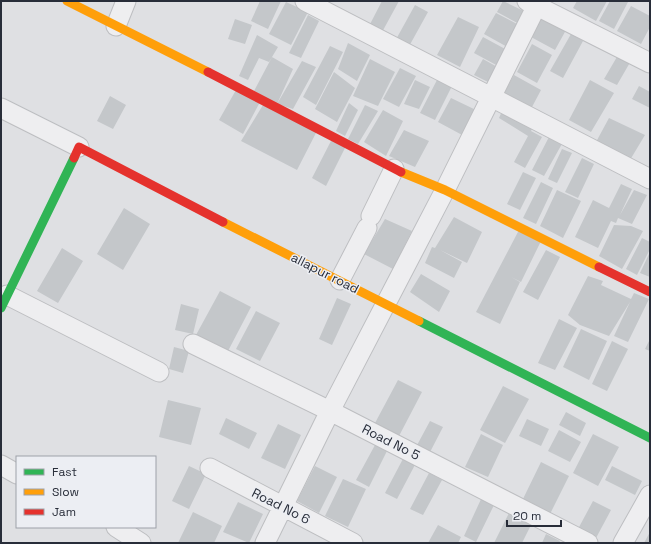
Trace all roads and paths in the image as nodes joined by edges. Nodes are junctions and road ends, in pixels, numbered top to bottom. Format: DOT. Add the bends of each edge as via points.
graph roads {
  1 [pos="67,1"];
  2 [pos="126,1"];
  3 [pos="305,1"];
  4 [pos="534,3"];
  5 [pos="116,26"];
  6 [pos="650,63"];
  7 [pos="491,98"];
  8 [pos="1,108"];
  9 [pos="79,147"];
  10 [pos="394,169"];
  11 [pos="650,179"];
  12 [pos="445,190"];
  13 [pos="340,280"];
  14 [pos="650,292"];
  15 [pos="4,302"];
  16 [pos="386,304"];
  17 [pos="193,344"];
  18 [pos="159,372"];
  19 [pos="330,411"];
  20 [pos="650,438"];
  21 [pos="1,465"];
  22 [pos="210,468"];
  23 [pos="16,473"];
  24 [pos="650,495"];
  25 [pos="283,506"];
  26 [pos="118,528"];
  27 [pos="141,543"];
  28 [pos="265,543"];
  29 [pos="353,543"];
  30 [pos="588,543"];
  31 [pos="623,543"];
  1 -- 5 [label="main road"];
  2 -- 5 [label="street"];
  3 -- 7 [label="street"];
  4 -- 6 [label="street"];
  4 -- 7 [label="street"];
  5 -- 10 [label="main road" via="294,115"];
  7 -- 11 [label="street"];
  7 -- 12 [label="street"];
  8 -- 9 [label="street, allapur road"];
  9 -- 13 [label="main road, allapur road"];
  9 -- 15 [label="main road"];
  10 -- 12 [label="main road"];
  10 -- 13 [label="street"];
  12 -- 14 [label="main road"];
  12 -- 16 [label="street"];
  13 -- 16 [label="main road, allapur road"];
  15 -- 18 [label="street"];
  16 -- 19 [label="street"];
  16 -- 20 [label="main road, allapur road"];
  17 -- 19 [label="street, Road No 5"];
  19 -- 25 [label="street"];
  19 -- 30 [label="street, Road No 5"];
  21 -- 23 [label="street"];
  22 -- 25 [label="street, Road No 6"];
  24 -- 31 [label="street"];
  25 -- 28 [label="street"];
  25 -- 29 [label="street, Road No 6"];
  26 -- 27 [label="street"];
}
